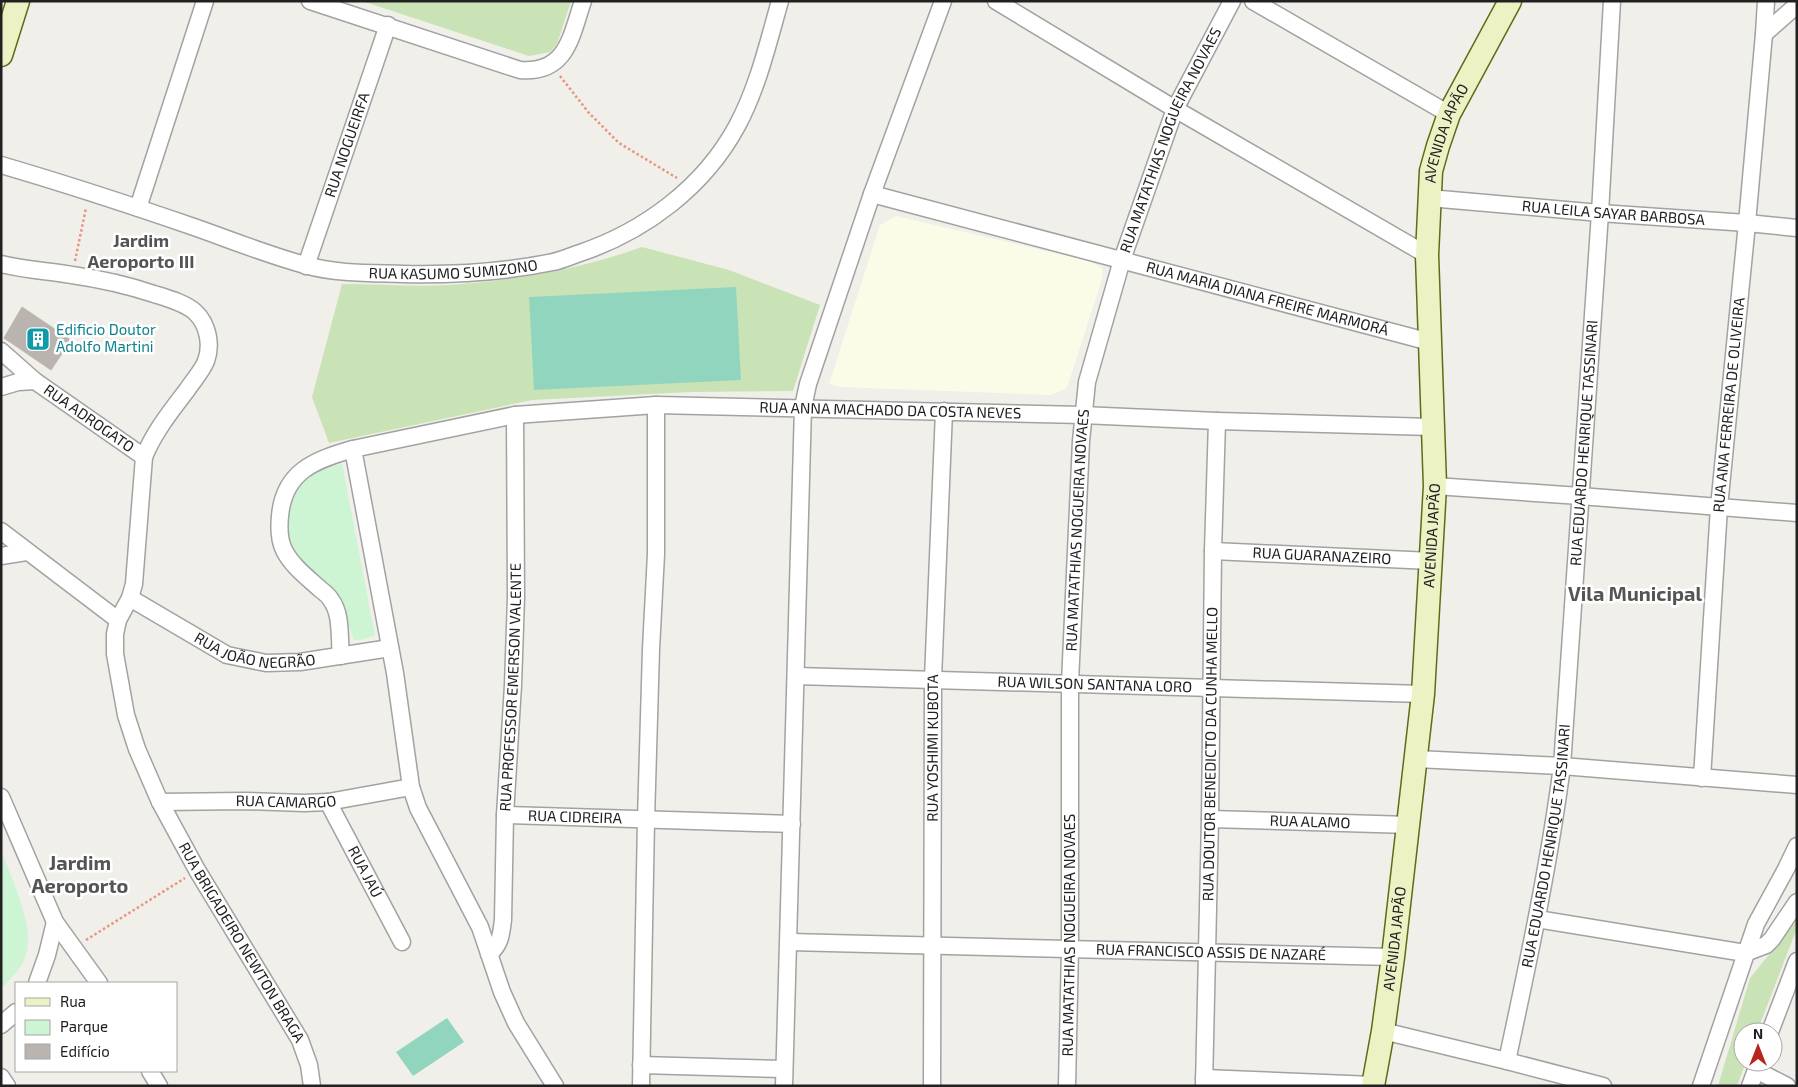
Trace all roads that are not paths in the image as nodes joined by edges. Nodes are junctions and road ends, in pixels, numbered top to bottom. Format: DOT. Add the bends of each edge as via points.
graph roads {
  1 [pos="18,1"];
  2 [pos="205,1"];
  3 [pos="310,1"];
  4 [pos="583,1"];
  5 [pos="780,1"];
  6 [pos="944,1"];
  7 [pos="996,1"];
  8 [pos="1232,1"];
  9 [pos="1253,1"];
  10 [pos="1612,1"];
  11 [pos="1766,1"];
  12 [pos="1508,2"];
  13 [pos="1797,5"];
  14 [pos="388,25"];
  15 [pos="1764,34"];
  16 [pos="1,55"];
  17 [pos="1176,109"];
  18 [pos="1449,114"];
  19 [pos="1,165"];
  20 [pos="872,194"];
  21 [pos="1429,198"];
  22 [pos="138,208"];
  23 [pos="1600,213"];
  24 [pos="1747,223"];
  25 [pos="1797,228"];
  26 [pos="1427,255"];
  27 [pos="1122,260"];
  28 [pos="306,266"];
  29 [pos="6,268"];
  30 [pos="1430,342"];
  31 [pos="1,351"];
  32 [pos="35,381"];
  33 [pos="1,387"];
  34 [pos="656,404"];
  35 [pos="803,407"];
  36 [pos="944,411"];
  37 [pos="515,414"];
  38 [pos="1082,414"];
  39 [pos="1216,421"];
  40 [pos="1432,427"];
  41 [pos="353,449"];
  42 [pos="144,457"];
  43 [pos="1435,486"];
  44 [pos="1580,496"];
  45 [pos="1719,507"];
  46 [pos="1797,513"];
  47 [pos="1,532"];
  48 [pos="1213,551"];
  49 [pos="26,552"];
  50 [pos="1,556"];
  51 [pos="1431,561"];
  52 [pos="130,598"];
  53 [pos="118,620"];
  54 [pos="390,648"];
  55 [pos="341,656"];
  56 [pos="796,676"];
  57 [pos="933,679"];
  58 [pos="1070,683"];
  59 [pos="1212,689"];
  60 [pos="1423,694"];
  61 [pos="1416,760"];
  62 [pos="1562,766"];
  63 [pos="1702,778"];
  64 [pos="1797,785"];
  65 [pos="411,788"];
  66 [pos="1,797"];
  67 [pos="160,802"];
  68 [pos="328,802"];
  69 [pos="504,815"];
  70 [pos="1210,819"];
  71 [pos="646,820"];
  72 [pos="792,824"];
  73 [pos="1409,825"];
  74 [pos="1797,846"];
  75 [pos="1797,902"];
  76 [pos="1537,918"];
  77 [pos="55,922"];
  78 [pos="402,942"];
  79 [pos="789,942"];
  80 [pos="932,946"];
  81 [pos="1070,948"];
  82 [pos="1206,952"];
  83 [pos="1745,953"];
  84 [pos="490,954"];
  85 [pos="1393,958"];
  86 [pos="1797,961"];
  87 [pos="37,982"];
  88 [pos="98,982"];
  89 [pos="1791,992"];
  90 [pos="15,1013"];
  91 [pos="1775,1022"];
  92 [pos="1,1025"];
  93 [pos="1383,1031"];
  94 [pos="1507,1060"];
  95 [pos="642,1065"];
  96 [pos="784,1068"];
  97 [pos="151,1072"];
  98 [pos="1755,1072"];
  99 [pos="1766,1072"];
  100 [pos="1,1077"];
  101 [pos="1204,1082"];
  102 [pos="1373,1085"];
  103 [pos="8,1086"];
  104 [pos="159,1086"];
  105 [pos="312,1086"];
  106 [pos="555,1086"];
  107 [pos="641,1086"];
  108 [pos="784,1086"];
  109 [pos="932,1086"];
  110 [pos="1067,1086"];
  111 [pos="1603,1086"];
  112 [pos="1701,1086"];
  113 [pos="1750,1086"];
  114 [pos="1787,1086"];
  1 -- 16 [label="main road"];
  2 -- 22 [label="street"];
  3 -- 14 [label="street"];
  4 -- 14 [label="street" via="566,49 552,65 535,71 520,70"];
  5 -- 28 [label="street, RUA KASUMO SUMIZONO" via="751,97 740,119 718,154 690,186 669,206 642,224 602,246 555,262 480,272 424,275 352,273"];
  6 -- 20 [label="street"];
  7 -- 17 [label="street"];
  8 -- 17 [label="street, RUA MATATHIAS NOGUEIRA NOVAES"];
  9 -- 18 [label="street"];
  10 -- 23 [label="street, RUA EDUARDO HENRIQUE TASSINARI"];
  11 -- 15 [label="street, RUA ANA FERREIRA DE OLIVEIRA"];
  12 -- 18 [label="main road, AVENIDA JAPÃO"];
  13 -- 15 [label="street"];
  14 -- 28 [label="street, RUA NOGUEIRFA"];
  15 -- 24 [label="street, RUA ANA FERREIRA DE OLIVEIRA"];
  17 -- 26 [label="street"];
  17 -- 27 [label="street, RUA MATATHIAS NOGUEIRA NOVAES"];
  18 -- 21 [label="main road, AVENIDA JAPÃO" via="1431,171"];
  19 -- 22 [label="street, RUA KASUMO SUMIZONO"];
  20 -- 27 [label="street, RUA MARIA DIANA FREIRE MARMORÁ"];
  20 -- 35 [label="street"];
  21 -- 23 [label="street, RUA LEILA SAYAR BARBOSA"];
  21 -- 26 [label="main road, AVENIDA JAPÃO"];
  22 -- 28 [label="street, RUA KASUMO SUMIZONO"];
  23 -- 24 [label="street, RUA LEILA SAYAR BARBOSA"];
  23 -- 44 [label="street, RUA EDUARDO HENRIQUE TASSINARI"];
  24 -- 25 [label="street, RUA LEILA SAYAR BARBOSA"];
  24 -- 45 [label="street, RUA ANA FERREIRA DE OLIVEIRA"];
  26 -- 30 [label="main road, AVENIDA JAPÃO"];
  27 -- 30 [label="street, RUA MARIA DIANA FREIRE MARMORÁ"];
  27 -- 38 [label="street, RUA MATATHIAS NOGUEIRA NOVAES" via="1087,382"];
  29 -- 42 [label="street" via="109,281 170,299 194,311 204,324 208,338 206,361 149,443"];
  30 -- 40 [label="main road, AVENIDA JAPÃO"];
  31 -- 32 [label="street, RUA ADROGATO"];
  32 -- 33 [label="street, RUA ADROGATO"];
  32 -- 42 [label="street, RUA ADROGATO"];
  34 -- 35 [label="street, RUA ANNA MACHADO DA COSTA NEVES"];
  34 -- 37 [label="street, RUA ANNA MACHADO DA COSTA NEVES"];
  34 -- 71 [label="street" via="656,554"];
  35 -- 36 [label="street, RUA ANNA MACHADO DA COSTA NEVES"];
  35 -- 56 [label="street"];
  36 -- 38 [label="street, RUA ANNA MACHADO DA COSTA NEVES"];
  36 -- 57 [label="street, RUA YOSHIMI KUBOTA"];
  37 -- 41 [label="street, RUA ANNA MACHADO DA COSTA NEVES"];
  37 -- 69 [label="street, RUA PROFESSOR EMERSON VALENTE" via="516,597"];
  38 -- 39 [label="street, RUA ANNA MACHADO DA COSTA NEVES"];
  38 -- 58 [label="street, RUA MATATHIAS NOGUEIRA NOVAES"];
  39 -- 40 [label="street, RUA ANNA MACHADO DA COSTA NEVES"];
  39 -- 48 [label="street, RUA DOUTOR BENEDICTO DA CUNHA MELLO"];
  40 -- 43 [label="main road, AVENIDA JAPÃO"];
  41 -- 54 [label="street"];
  41 -- 55 [label="street, RUA ANNA MACHADO DA COSTA NEVES" via="327,457 306,468 290,482 281,501 279,528 284,549 298,568 331,599 337,612"];
  42 -- 52 [label="street" via="136,567"];
  43 -- 44 [label="street"];
  43 -- 51 [label="main road, AVENIDA JAPÃO"];
  44 -- 45 [label="street"];
  44 -- 62 [label="street, RUA EDUARDO HENRIQUE TASSINARI"];
  45 -- 46 [label="street"];
  45 -- 63 [label="street, RUA ANA FERREIRA DE OLIVEIRA"];
  47 -- 49 [label="street"];
  48 -- 51 [label="street, RUA GUARANAZEIRO"];
  48 -- 59 [label="street, RUA DOUTOR BENEDICTO DA CUNHA MELLO"];
  49 -- 50 [label="street"];
  49 -- 53 [label="street"];
  51 -- 60 [label="main road, AVENIDA JAPÃO"];
  52 -- 53 [label="street"];
  52 -- 55 [label="street, RUA JOÃO NEGRÃO" via="227,655 266,664"];
  53 -- 67 [label="street" via="115,654 126,715"];
  54 -- 55 [label="street, RUA JOÃO NEGRÃO"];
  54 -- 65 [label="street"];
  56 -- 57 [label="street, RUA WILSON SANTANA LORO"];
  56 -- 72 [label="street"];
  57 -- 58 [label="street, RUA WILSON SANTANA LORO"];
  57 -- 80 [label="street, RUA YOSHIMI KUBOTA"];
  58 -- 59 [label="street, RUA WILSON SANTANA LORO"];
  58 -- 81 [label="street, RUA MATATHIAS NOGUEIRA NOVAES"];
  59 -- 60 [label="street, RUA WILSON SANTANA LORO"];
  59 -- 70 [label="street, RUA DOUTOR BENEDICTO DA CUNHA MELLO"];
  60 -- 61 [label="main road, AVENIDA JAPÃO"];
  61 -- 62 [label="street"];
  61 -- 73 [label="main road, AVENIDA JAPÃO"];
  62 -- 63 [label="street"];
  62 -- 76 [label="street, RUA EDUARDO HENRIQUE TASSINARI"];
  63 -- 64 [label="street"];
  65 -- 68 [label="street, RUA CAMARGO"];
  65 -- 84 [label="street" via="418,808 480,927"];
  66 -- 77 [label="street"];
  67 -- 68 [label="street, RUA CAMARGO"];
  67 -- 105 [label="street, RUA BRIGADEIRO NEWTON BRAGA" via="197,870 300,1040"];
  68 -- 78 [label="street, RUA JAÚ"];
  69 -- 71 [label="street, RUA CIDREIRA"];
  69 -- 84 [label="street, RUA PROFESSOR EMERSON VALENTE" via="503,920 501,938"];
  70 -- 73 [label="street, RUA ALAMO"];
  70 -- 82 [label="street, RUA DOUTOR BENEDICTO DA CUNHA MELLO"];
  71 -- 72 [label="street, RUA CIDREIRA"];
  71 -- 95 [label="street"];
  72 -- 79 [label="street"];
  73 -- 85 [label="main road, AVENIDA JAPÃO"];
  74 -- 83 [label="street" via="1756,924"];
  75 -- 83 [label="street" via="1772,940"];
  76 -- 83 [label="street"];
  76 -- 94 [label="street, RUA EDUARDO HENRIQUE TASSINARI"];
  77 -- 87 [label="street"];
  77 -- 88 [label="street"];
  79 -- 80 [label="street, RUA FRANCISCO ASSIS DE NAZARÉ"];
  79 -- 96 [label="street"];
  80 -- 81 [label="street, RUA FRANCISCO ASSIS DE NAZARÉ"];
  80 -- 109 [label="street, RUA YOSHIMI KUBOTA"];
  81 -- 82 [label="street, RUA FRANCISCO ASSIS DE NAZARÉ"];
  81 -- 110 [label="street, RUA MATATHIAS NOGUEIRA NOVAES"];
  82 -- 85 [label="street, RUA FRANCISCO ASSIS DE NAZARÉ"];
  82 -- 101 [label="street, RUA DOUTOR BENEDICTO DA CUNHA MELLO"];
  83 -- 112 [label="street"];
  84 -- 106 [label="street" via="516,1023"];
  85 -- 93 [label="main road, AVENIDA JAPÃO"];
  86 -- 89 [label="street"];
  89 -- 91 [label="street"];
  90 -- 92 [label="street"];
  93 -- 94 [label="street"];
  93 -- 102 [label="main road, AVENIDA JAPÃO"];
  94 -- 111 [label="street"];
  95 -- 96 [label="street"];
  95 -- 107 [label="street"];
  96 -- 108 [label="street"];
  97 -- 104 [label="street"];
  98 -- 113 [label="street"];
  99 -- 114 [label="street"];
  100 -- 103 [label="street"];
  101 -- 102 [label="street"];
}
